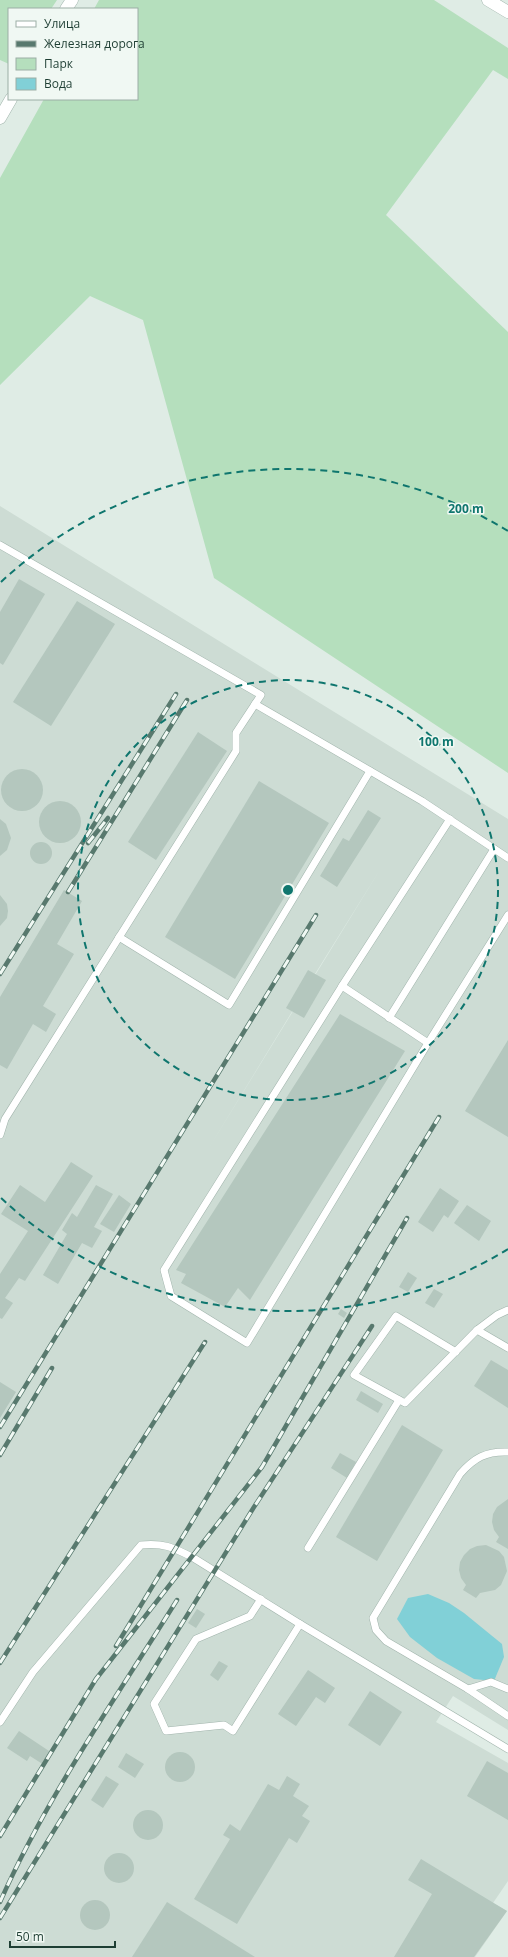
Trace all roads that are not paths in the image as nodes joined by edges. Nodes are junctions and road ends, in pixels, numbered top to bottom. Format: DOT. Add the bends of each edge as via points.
graph roads {
  1 [pos="488,0"];
  2 [pos="508,12"];
  3 [pos="10,100"];
  4 [pos="0,118"];
  5 [pos="0,545"];
  6 [pos="255,704"];
  7 [pos="370,771"];
  8 [pos="450,819"];
  9 [pos="494,848"];
  10 [pos="508,858"];
  11 [pos="508,915"];
  12 [pos="119,937"];
  13 [pos="342,986"];
  14 [pos="389,1018"];
  15 [pos="428,1043"];
  16 [pos="0,1135"];
  17 [pos="508,1310"];
  18 [pos="478,1330"];
  19 [pos="508,1348"];
  20 [pos="456,1352"];
  21 [pos="399,1400"];
  22 [pos="508,1452"];
  23 [pos="308,1548"];
  24 [pos="261,1599"];
  25 [pos="300,1624"];
  26 [pos="468,1689"];
  27 [pos="508,1689"];
  28 [pos="508,1716"];
  29 [pos="0,1722"];
  30 [pos="508,1750"];
  1 -- 2 [label="street"];
  3 -- 4 [label="street"];
  5 -- 6 [label="lane" via="261,695"];
  6 -- 7 [label="lane"];
  6 -- 12 [label="lane" via="236,733 236,751"];
  7 -- 8 [label="lane"];
  7 -- 12 [label="lane" via="229,1005"];
  8 -- 9 [label="lane"];
  8 -- 13 [label="lane"];
  9 -- 10 [label="lane"];
  9 -- 14 [label="lane"];
  11 -- 15 [label="lane"];
  12 -- 16 [label="lane" via="5,1119"];
  13 -- 14 [label="lane"];
  13 -- 15 [label="lane" via="164,1270 171,1296 247,1343"];
  14 -- 15 [label="lane"];
  17 -- 18 [label="lane"];
  18 -- 19 [label="lane"];
  18 -- 20 [label="lane"];
  20 -- 21 [label="lane" via="405,1403"];
  20 -- 21 [label="lane" via="396,1316 354,1375"];
  21 -- 23 [label="lane"];
  22 -- 26 [label="lane" via="495,1452 472,1461 460,1474 373,1618 376,1630 386,1641"];
  24 -- 25 [label="lane"];
  24 -- 25 [label="lane" via="250,1616 196,1639 154,1704 166,1731 224,1725 233,1732"];
  24 -- 29 [label="lane" via="175,1548 158,1544 141,1545 33,1672"];
  25 -- 30 [label="lane"];
  26 -- 27 [label="lane" via="491,1682"];
  26 -- 28 [label="lane"];
}
